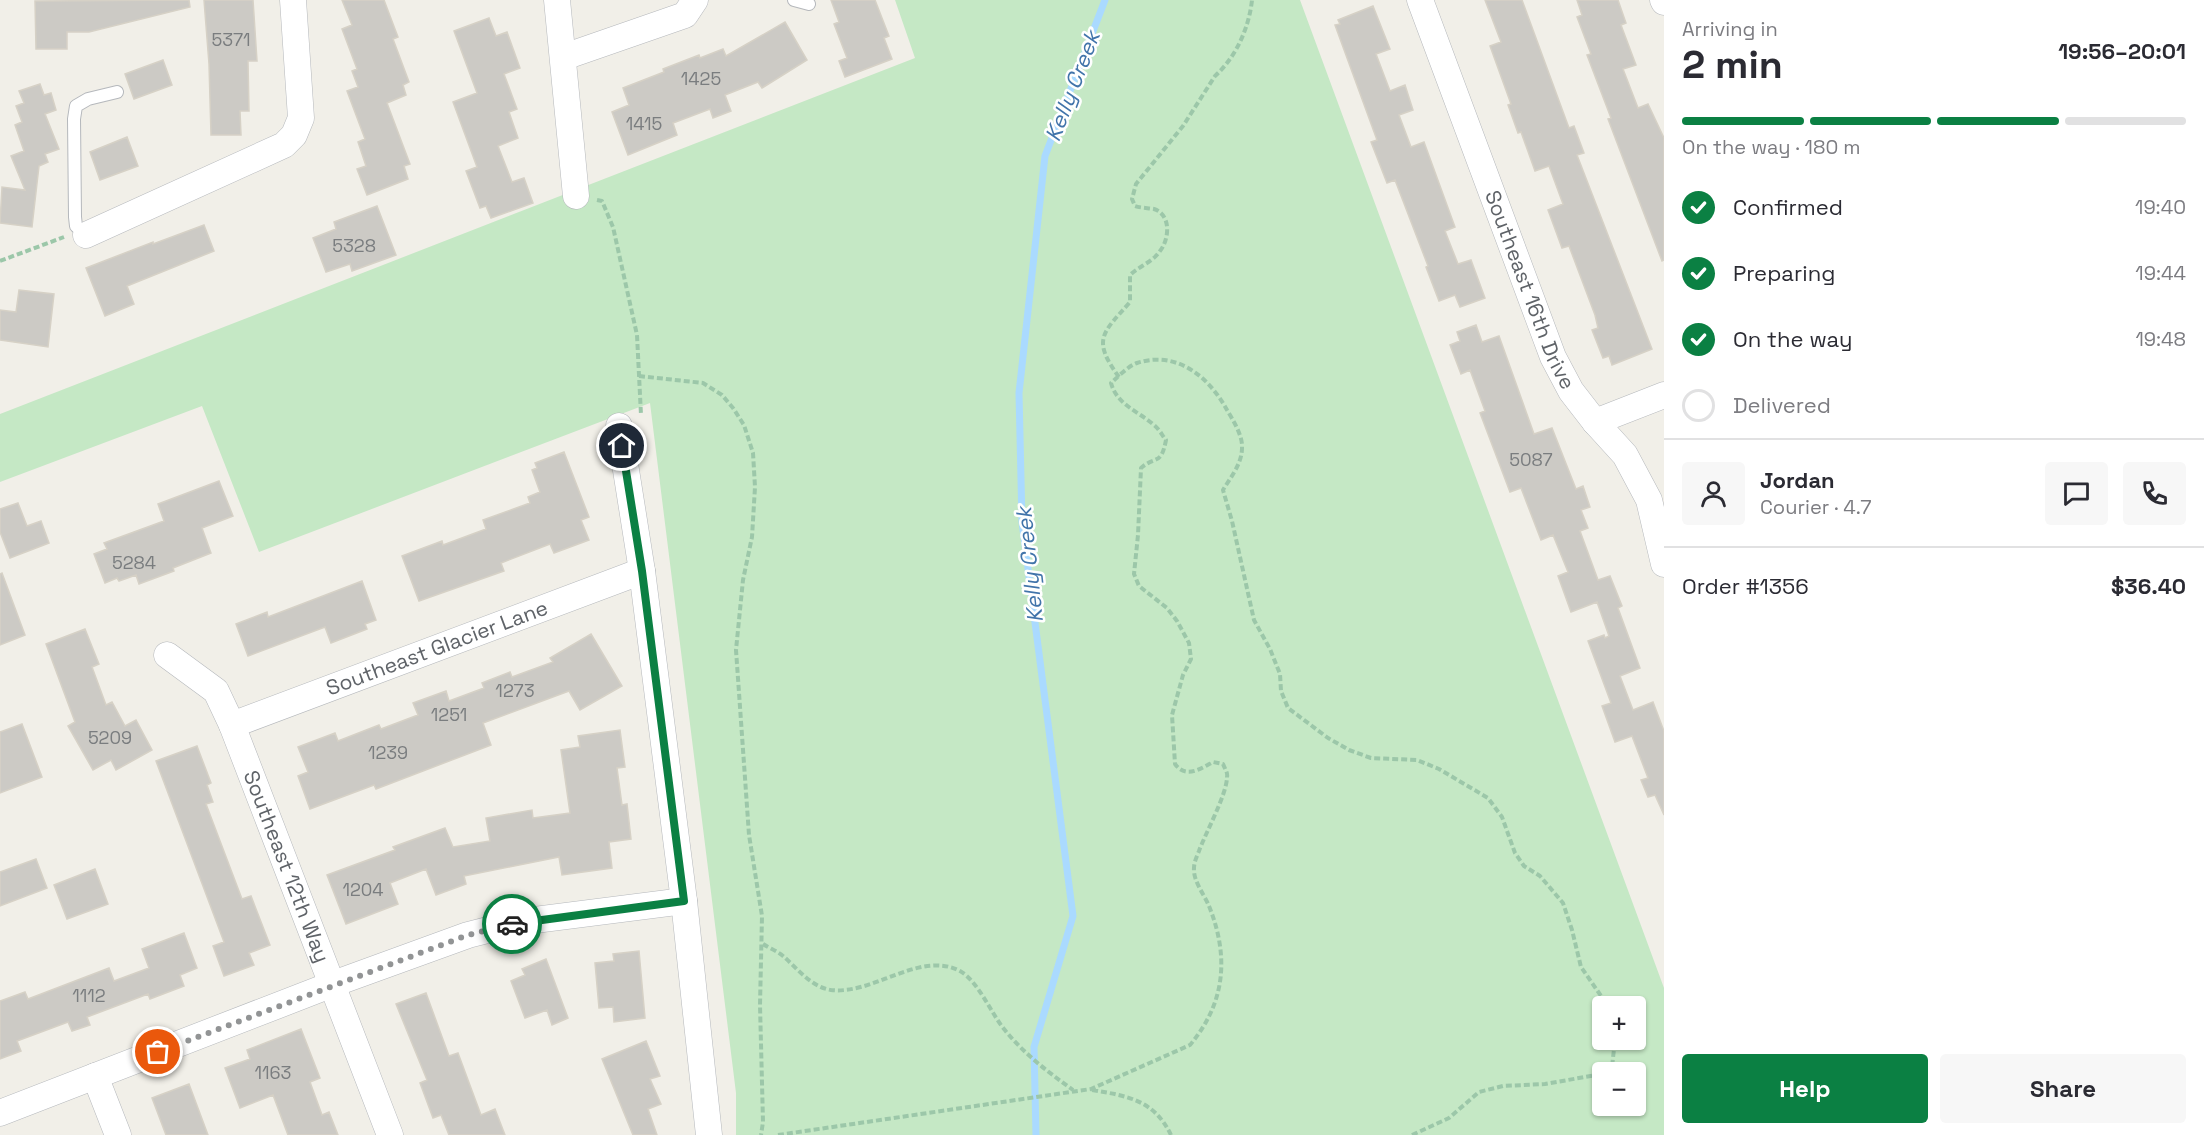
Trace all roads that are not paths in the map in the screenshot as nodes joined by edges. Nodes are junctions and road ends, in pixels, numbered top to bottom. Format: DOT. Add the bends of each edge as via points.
graph roads {
  1 [pos="293,0"];
  2 [pos="557,0"];
  3 [pos="695,0"];
  4 [pos="794,0"];
  5 [pos="1420,0"];
  6 [pos="808,4"];
  7 [pos="564,57"];
  8 [pos="117,92"];
  9 [pos="576,196"];
  10 [pos="87,235"];
  11 [pos="1664,395"];
  12 [pos="1595,422"];
  13 [pos="619,426"];
  14 [pos="1664,564"];
  15 [pos="642,571"];
  16 [pos="167,654"];
  17 [pos="232,725"];
  18 [pos="684,901"];
  19 [pos="333,984"];
  20 [pos="95,1076"];
  21 [pos="0,1113"];
  22 [pos="118,1135"];
  23 [pos="390,1135"];
  24 [pos="709,1135"];
  1 -- 10 [label="street" via="300,118 294,135 284,145"];
  2 -- 7 [label="street"];
  3 -- 7 [label="street" via="685,15"];
  4 -- 6 [label="lane"];
  5 -- 12 [label="street, Southeast 16th Drive" via="1553,357"];
  7 -- 9 [label="street"];
  8 -- 10 [label="lane" via="76,106 75,217 76,226"];
  11 -- 12 [label="street"];
  12 -- 14 [label="street, Southeast 16th Drive" via="1625,455 1648,500"];
  13 -- 15 [label="street"];
  15 -- 17 [label="street, Southeast Glacier Lane"];
  15 -- 18 [label="street"];
  16 -- 17 [label="street, Southeast 12th Way" via="216,691"];
  17 -- 19 [label="street, Southeast 12th Way"];
  18 -- 19 [label="street" via="497,927"];
  18 -- 24 [label="street"];
  19 -- 20 [label="street"];
  19 -- 23 [label="street, Southeast 12th Way"];
  20 -- 21 [label="street"];
  20 -- 22 [label="street"];
}
